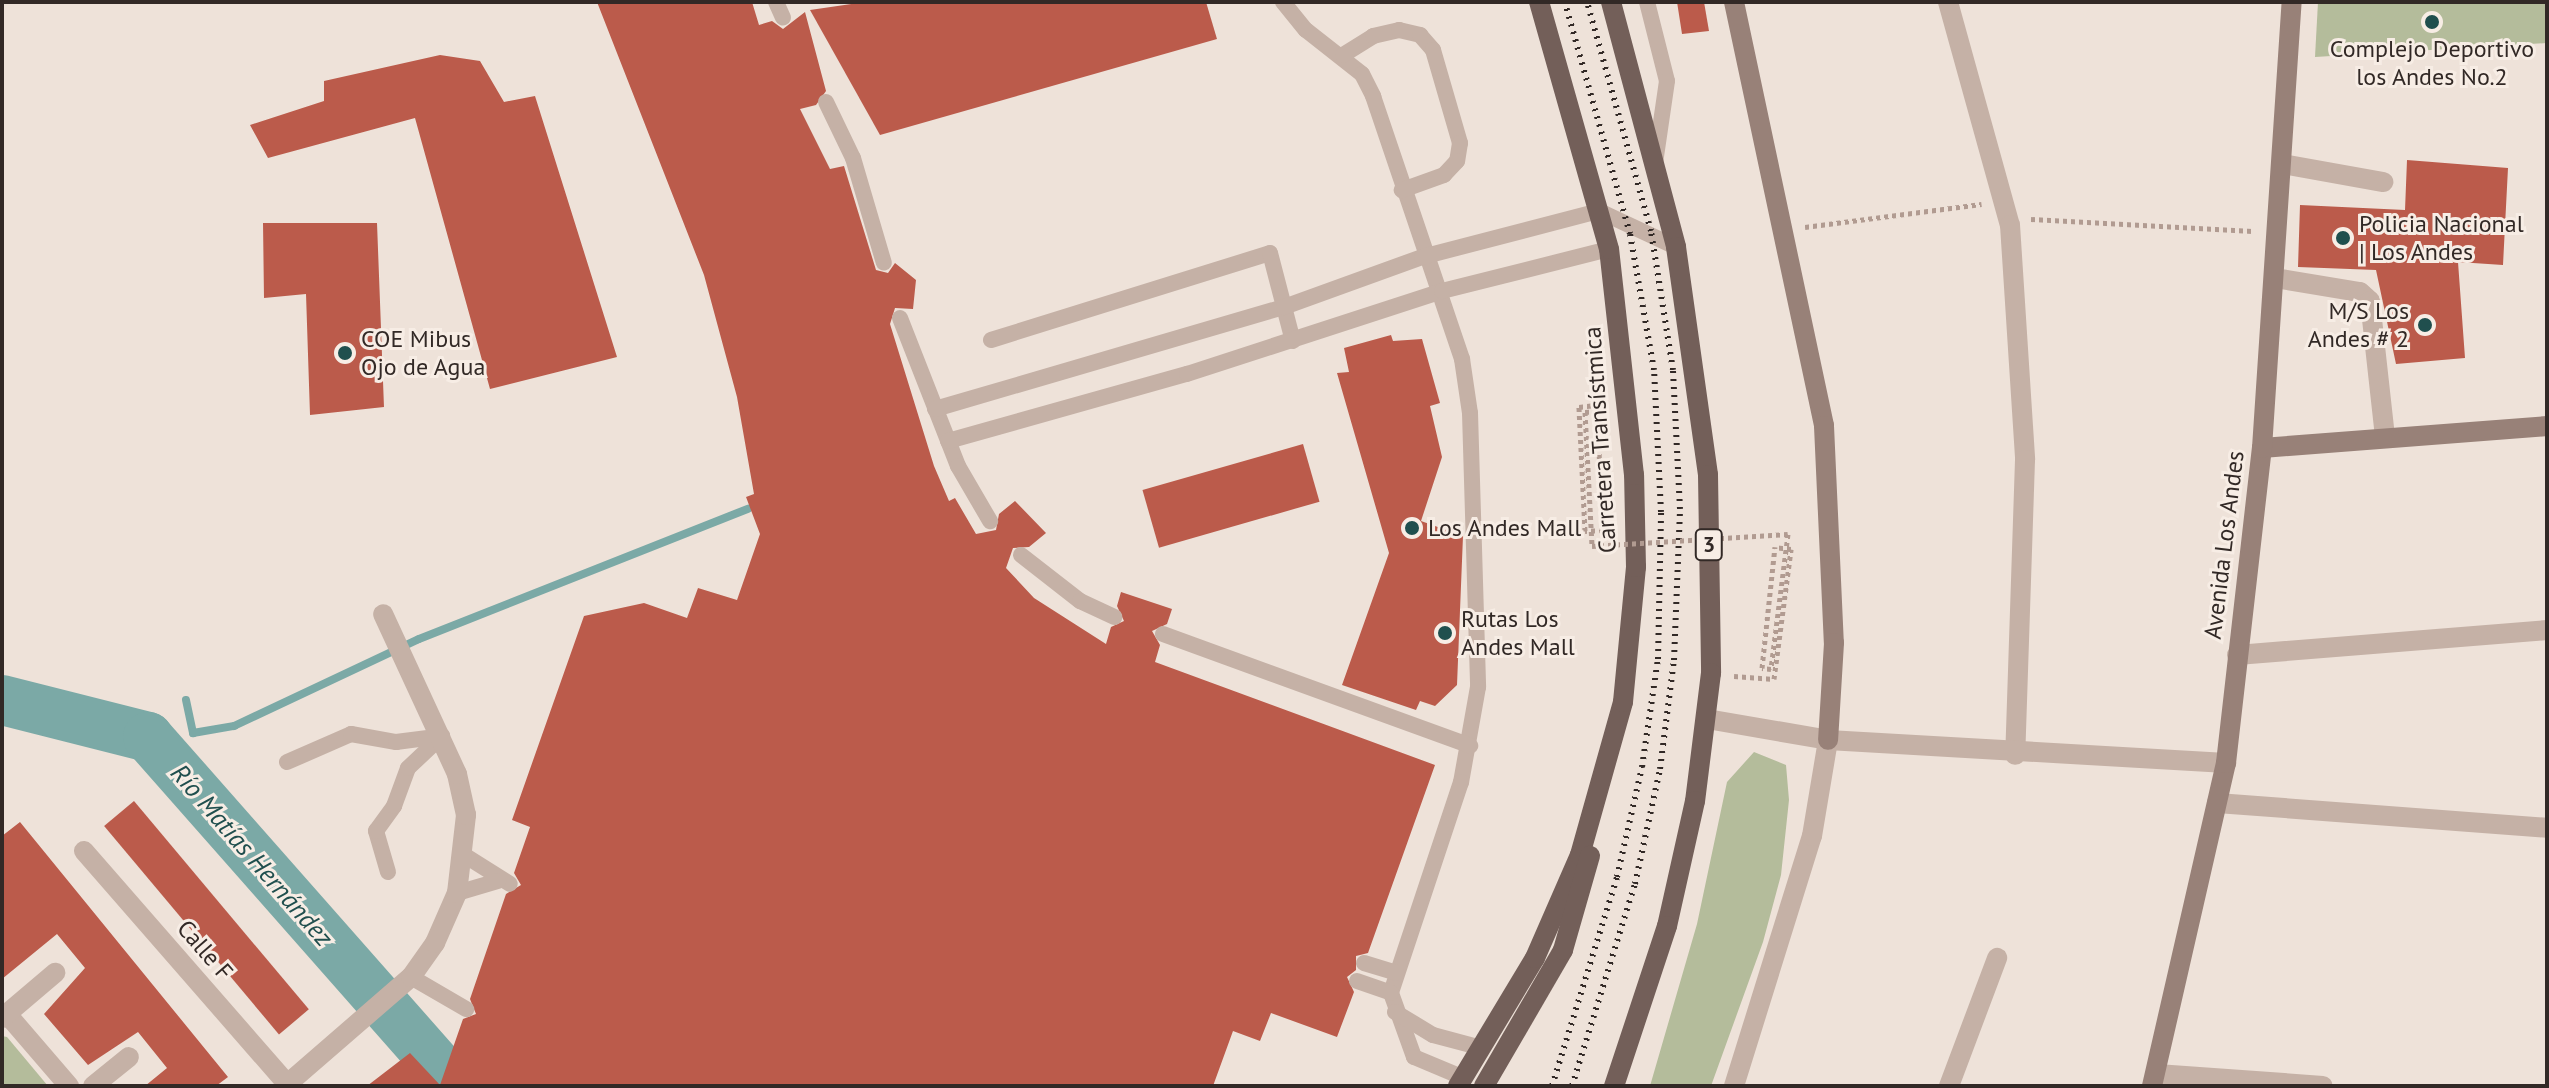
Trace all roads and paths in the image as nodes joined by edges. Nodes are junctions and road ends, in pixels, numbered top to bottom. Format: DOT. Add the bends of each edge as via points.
graph roads {
  1 [pos="1283,2"];
  2 [pos="1539,2"];
  3 [pos="1611,2"];
  4 [pos="1647,2"];
  5 [pos="1734,2"];
  6 [pos="1948,2"];
  7 [pos="2292,2"];
  8 [pos="1343,55"];
  9 [pos="826,102"];
  10 [pos="2282,164"];
  11 [pos="1655,169"];
  12 [pos="2383,182"];
  13 [pos="1402,190"];
  14 [pos="2007,209"];
  15 [pos="1599,211"];
  16 [pos="1781,230"];
  17 [pos="2278,232"];
  18 [pos="1676,247"];
  19 [pos="1609,249"];
  20 [pos="1422,257"];
  21 [pos="884,263"];
  22 [pos="2275,278"];
  23 [pos="1442,291"];
  24 [pos="1284,307"];
  25 [pos="900,318"];
  26 [pos="991,340"];
  27 [pos="1293,341"];
  28 [pos="1626,402"];
  29 [pos="935,409"];
  30 [pos="2547,426"];
  31 [pos="2385,436"];
  32 [pos="948,441"];
  33 [pos="2262,448"];
  34 [pos="990,521"];
  35 [pos="1021,555"];
  36 [pos="1114,617"];
  37 [pos="385,618"];
  38 [pos="2547,630"];
  39 [pos="1163,634"];
  40 [pos="2237,655"];
  41 [pos="1711,673"];
  42 [pos="1707,719"];
  43 [pos="442,736"];
  44 [pos="1828,740"];
  45 [pos="1470,746"];
  46 [pos="2015,755"];
  47 [pos="287,762"];
  48 [pos="2226,763"];
  49 [pos="1605,773"];
  50 [pos="2217,803"];
  51 [pos="2547,828"];
  52 [pos="84,851"];
  53 [pos="464,855"];
  54 [pos="388,872"];
  55 [pos="457,893"];
  56 [pos="1667,926"];
  57 [pos="1997,958"];
  58 [pos="1364,963"];
  59 [pos="55,973"];
  60 [pos="1396,973"];
  61 [pos="1357,981"];
  62 [pos="403,984"];
  63 [pos="1391,993"];
  64 [pos="466,1009"];
  65 [pos="1395,1012"];
  66 [pos="5,1016"];
  67 [pos="1482,1048"];
  68 [pos="129,1057"];
  69 [pos="2154,1080"];
  70 [pos="1461,1082"];
  71 [pos="286,1085"];
  72 [pos="69,1086"];
  73 [pos="93,1086"];
  74 [pos="1484,1086"];
  75 [pos="1603,1086"];
  76 [pos="1614,1086"];
  77 [pos="1734,1086"];
  78 [pos="1949,1086"];
  79 [pos="2323,1086"];
  1 -- 8 [label="lane" via="1306,30"];
  2 -- 15 [label="main road, Carretera Transístmica"];
  3 -- 11 [label="main road, 3"];
  4 -- 11 [label="lane" via="1667,81"];
  5 -- 16 [label="street"];
  6 -- 14 [label="street"];
  7 -- 10 [label="street, Avenida Los Andes"];
  8 -- 13 [label="lane" via="1373,96"];
  8 -- 13 [label="lane" via="1373,36 1399,30 1420,35 1433,50 1460,143 1457,161 1444,175"];
  9 -- 21 [label="lane" via="853,158"];
  10 -- 12 [label="street"];
  10 -- 17 [label="street, Avenida Los Andes"];
  11 -- 18 [label="main road, 3"];
  13 -- 20 [label="lane"];
  14 -- 16 [label="path"];
  14 -- 17 [label="path"];
  14 -- 46 [label="street" via="2025,460"];
  15 -- 18 [label="lane"];
  15 -- 19 [label="main road, Carretera Transístmica"];
  15 -- 20 [label="lane"];
  16 -- 44 [label="street" via="1824,426 1834,643"];
  17 -- 22 [label="street, Avenida Los Andes"];
  18 -- 41 [label="main road, 3" via="1708,475"];
  19 -- 23 [label="lane"];
  19 -- 28 [label="main road, Carretera Transístmica"];
  20 -- 23 [label="lane"];
  20 -- 24 [label="lane"];
  22 -- 31 [label="street" via="2360,292 2370,301"];
  22 -- 33 [label="street, Avenida Los Andes"];
  23 -- 27 [label="lane"];
  23 -- 45 [label="lane" via="1470,413 1478,687"];
  24 -- 26 [label="lane" via="1270,253"];
  24 -- 27 [label="lane"];
  24 -- 29 [label="lane"];
  25 -- 29 [label="lane"];
  27 -- 32 [label="lane"];
  28 -- 41 [label="path, bridge" via="1579,407 1585,531 1603,530 1597,411 1585,412 1592,546 1788,534 1771,669 1762,668 1775,547 1791,549 1774,679"];
  28 -- 49 [label="main road, Carretera Transístmica" via="1636,567 1623,702"];
  29 -- 32 [label="lane"];
  30 -- 31 [label="street"];
  31 -- 33 [label="street"];
  32 -- 34 [label="lane"];
  33 -- 40 [label="street, Avenida Los Andes"];
  35 -- 36 [label="lane" via="1080,601"];
  37 -- 43 [label="street"];
  38 -- 40 [label="street"];
  39 -- 45 [label="lane"];
  40 -- 48 [label="street, Avenida Los Andes"];
  41 -- 42 [label="main road, 3"];
  42 -- 44 [label="street"];
  42 -- 56 [label="main road, 3"];
  43 -- 47 [label="lane" via="396,742 351,734"];
  43 -- 53 [label="street" via="466,815"];
  43 -- 54 [label="lane" via="408,768 376,831"];
  44 -- 46 [label="street"];
  44 -- 77 [label="street" via="1812,836"];
  45 -- 60 [label="lane"];
  46 -- 48 [label="street"];
  48 -- 50 [label="street, Avenida Los Andes"];
  49 -- 67 [label="main road, Carretera Transístmica" via="1559,907"];
  49 -- 74 [label="main road" via="1584,886 1563,950"];
  50 -- 51 [label="street"];
  50 -- 69 [label="street, Avenida Los Andes"];
  52 -- 71 [label="street, Calle F"];
  53 -- 55 [label="street"];
  53 -- 55 [label="lane" via="504,882"];
  55 -- 62 [label="street" via="435,943"];
  56 -- 75 [label="main road"];
  56 -- 76 [label="main road, 3"];
  57 -- 78 [label="street"];
  58 -- 60 [label="lane"];
  59 -- 66 [label="street"];
  60 -- 63 [label="lane"];
  61 -- 63 [label="lane"];
  62 -- 64 [label="lane"];
  62 -- 71 [label="street"];
  63 -- 65 [label="lane"];
  65 -- 67 [label="lane" via="1433,1035"];
  65 -- 70 [label="lane" via="1414,1057"];
  66 -- 72 [label="street"];
  67 -- 70 [label="main road, Carretera Transístmica"];
  68 -- 73 [label="street"];
  69 -- 79 [label="street"];
}
